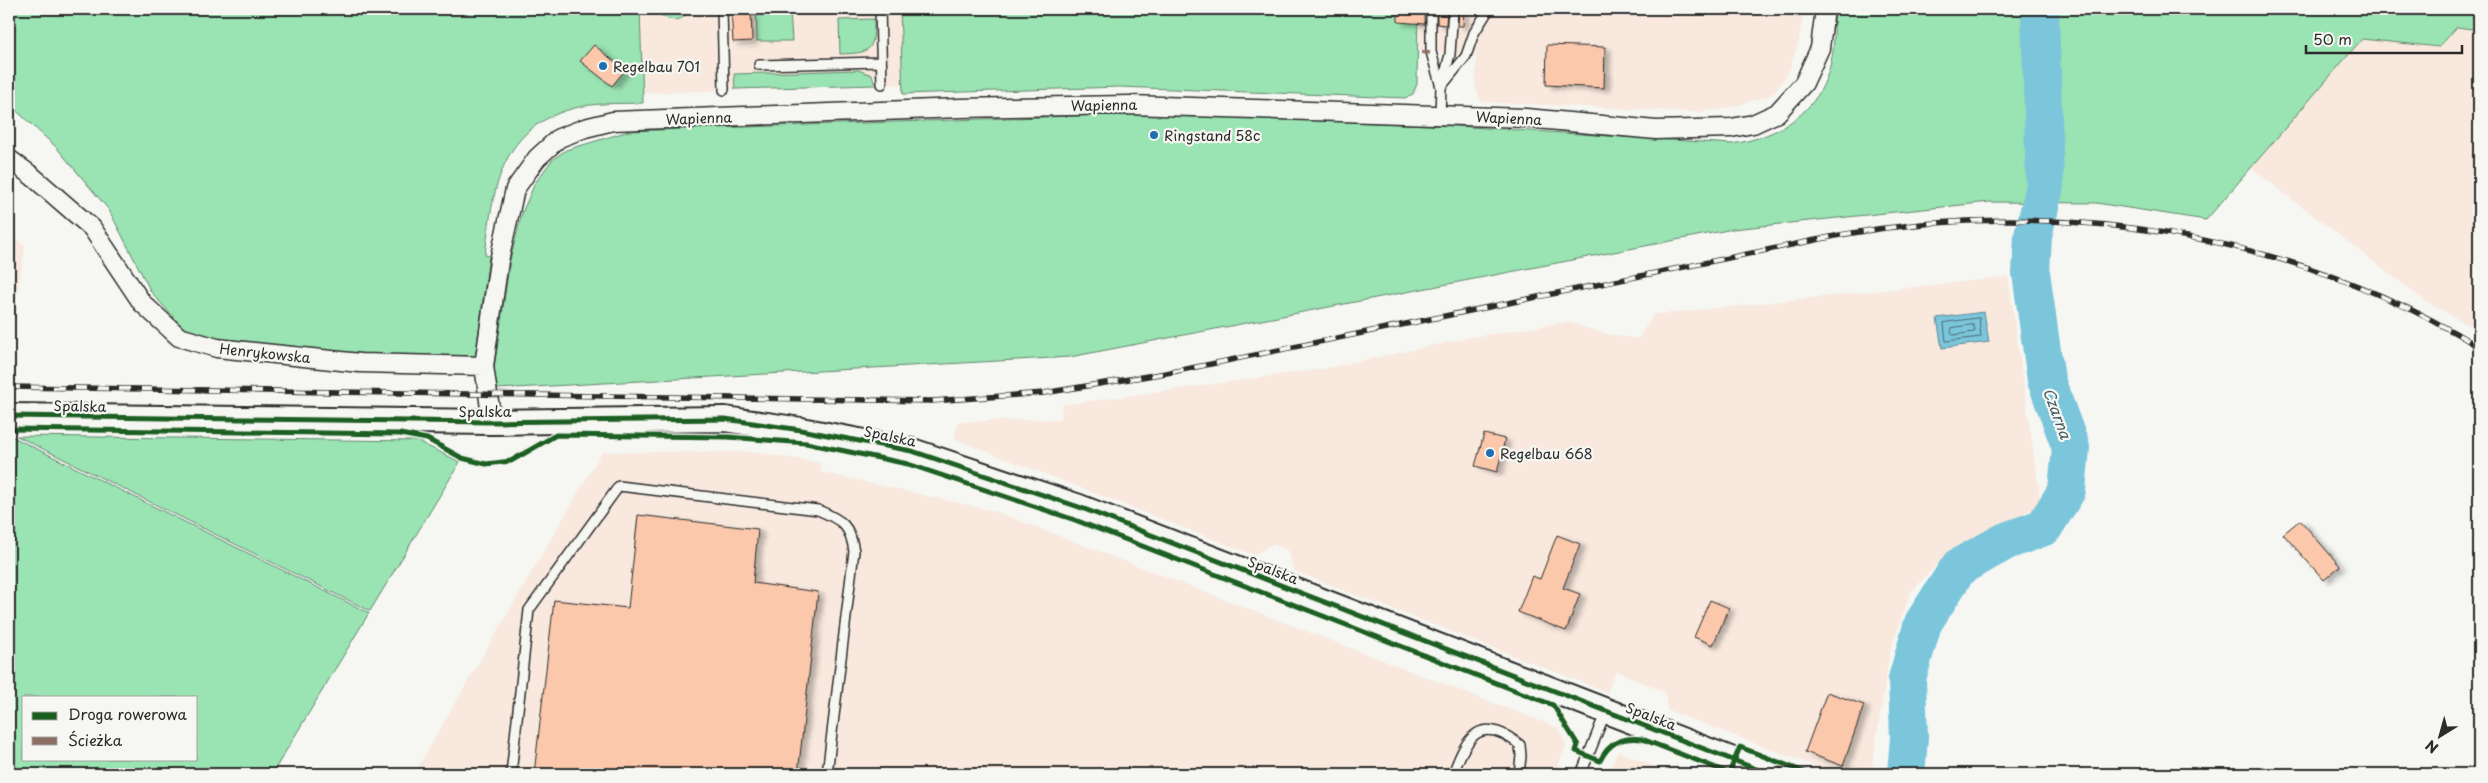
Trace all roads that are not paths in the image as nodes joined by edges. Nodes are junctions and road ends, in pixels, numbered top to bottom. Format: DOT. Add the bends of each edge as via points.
graph roads {
  1 [pos="722,9"];
  2 [pos="880,9"];
  3 [pos="1431,9"];
  4 [pos="1453,9"];
  5 [pos="1488,9"];
  6 [pos="1825,9"];
  7 [pos="881,62"];
  8 [pos="759,65"];
  9 [pos="882,84"];
  10 [pos="1442,87"];
  11 [pos="724,90"];
  12 [pos="1440,115"];
  13 [pos="9,158"];
  14 [pos="484,366"];
  15 [pos="9,416"];
  16 [pos="492,422"];
  17 [pos="1606,711"];
  18 [pos="511,774"];
  19 [pos="827,774"];
  20 [pos="1453,774"];
  21 [pos="1519,774"];
  22 [pos="1580,774"];
  23 [pos="1769,774"];
  1 -- 11 [label="lane"];
  2 -- 7 [label="lane"];
  3 -- 10 [label="lane" via="1431,52"];
  4 -- 10 [label="lane" via="1450,54"];
  5 -- 10 [label="lane" via="1474,32 1466,56"];
  6 -- 12 [label="street, Wapienna" via="1820,48 1804,83 1776,113 1753,124 1705,130 1656,130 1526,118"];
  7 -- 8 [label="lane"];
  7 -- 9 [label="lane"];
  10 -- 12 [label="lane"];
  12 -- 14 [label="street, Wapienna" via="1121,105 613,121 584,128 559,138 537,158 515,189 498,261"];
  13 -- 14 [label="street, Henrykowska" via="92,228 142,303 179,337 217,348 360,363"];
  14 -- 16 [label="street"];
  15 -- 16 [label="street, Spalska"];
  16 -- 17 [label="street, Spalska" via="725,419 912,451 1079,507"];
  17 -- 22 [label="lane, Spalska"];
  17 -- 23 [label="street, Spalska"];
  18 -- 19 [label="lane" via="529,610 619,486 818,510 838,518 851,532 854,551"];
  20 -- 21 [label="lane" via="1468,739 1479,731 1494,730 1520,745"];
}
